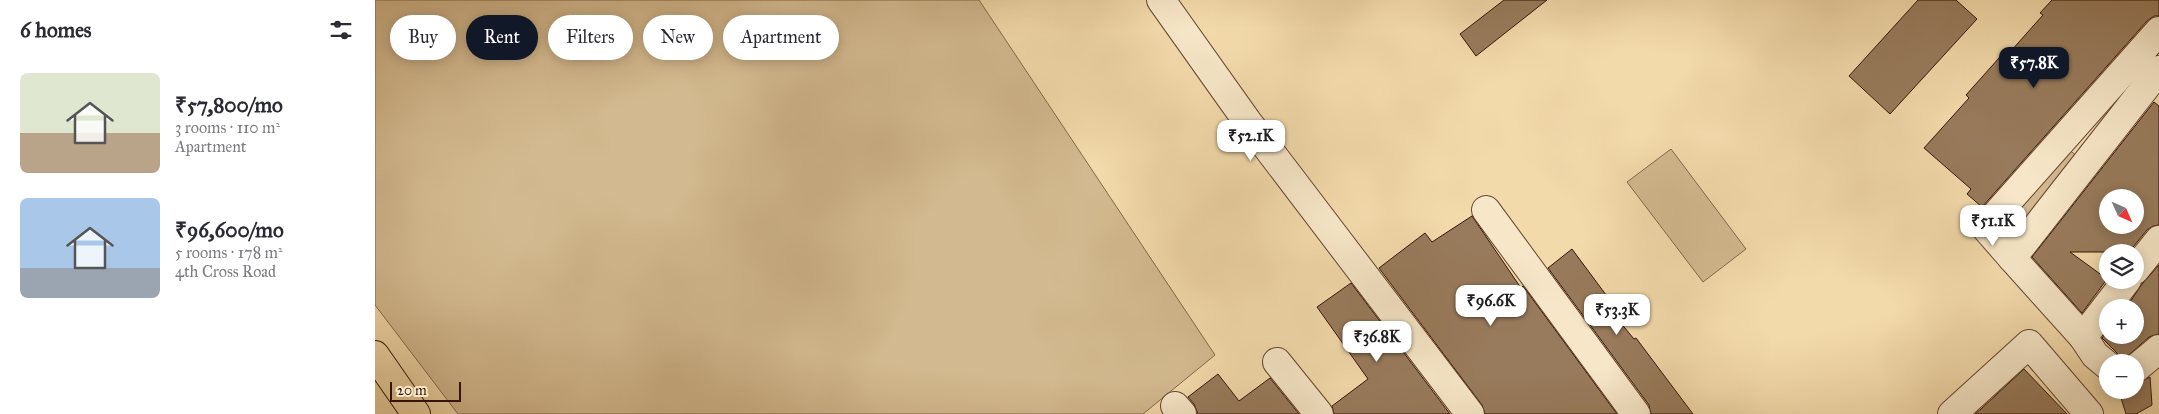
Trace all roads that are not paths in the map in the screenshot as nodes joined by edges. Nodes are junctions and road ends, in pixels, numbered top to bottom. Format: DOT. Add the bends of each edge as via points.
graph roads {
  1 [pos="1161,0"];
  2 [pos="2159,31"];
  3 [pos="2159,70"];
  4 [pos="1486,210"];
  5 [pos="2159,240"];
  6 [pos="2012,258"];
  7 [pos="2144,259"];
  8 [pos="2120,289"];
  9 [pos="2083,337"];
  10 [pos="2159,349"];
  11 [pos="375,355"];
  12 [pos="2099,358"];
  13 [pos="1277,362"];
  14 [pos="2144,362"];
  15 [pos="416,414"];
  16 [pos="1319,414"];
  17 [pos="1470,414"];
  18 [pos="1635,414"];
  19 [pos="1952,414"];
  20 [pos="2089,414"];
  1 -- 17 [label="street" via="1247,121"];
  2 -- 6 [label="street" via="1985,227"];
  3 -- 6 [label="street"];
  4 -- 18 [label="street"];
  5 -- 7 [label="street"];
  6 -- 9 [label="street"];
  8 -- 9 [label="street"];
  9 -- 12 [label="street"];
  10 -- 14 [label="street"];
  11 -- 15 [label="main road"];
  13 -- 16 [label="street"];
  19 -- 20 [label="street" via="2029,344"];
}
